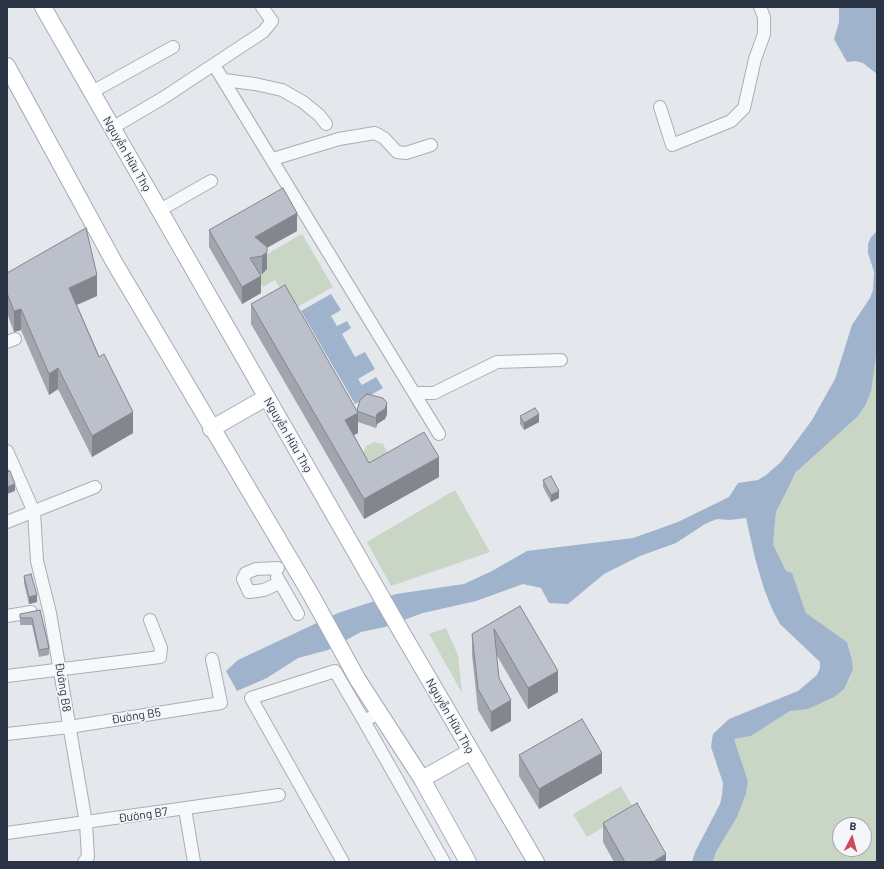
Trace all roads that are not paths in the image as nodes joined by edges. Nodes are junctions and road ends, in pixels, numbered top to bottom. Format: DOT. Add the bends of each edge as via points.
graph roads {
  1 [pos="43,7"];
  2 [pos="262,7"];
  3 [pos="760,7"];
  4 [pos="173,47"];
  5 [pos="214,65"];
  6 [pos="7,66"];
  7 [pos="224,80"];
  8 [pos="92,92"];
  9 [pos="660,107"];
  10 [pos="326,124"];
  11 [pos="112,128"];
  12 [pos="431,145"];
  13 [pos="273,159"];
  14 [pos="211,181"];
  15 [pos="160,210"];
  16 [pos="561,360"];
  17 [pos="414,393"];
  18 [pos="266,397"];
  19 [pos="211,429"];
  20 [pos="439,434"];
  21 [pos="7,451"];
  22 [pos="95,487"];
  23 [pos="34,512"];
  24 [pos="7,522"];
  25 [pos="284,565"];
  26 [pos="279,583"];
  27 [pos="31,612"];
  28 [pos="298,614"];
  29 [pos="7,616"];
  30 [pos="150,620"];
  31 [pos="212,659"];
  32 [pos="60,668"];
  33 [pos="7,676"];
  34 [pos="379,713"];
  35 [pos="364,722"];
  36 [pos="69,727"];
  37 [pos="7,734"];
  38 [pos="470,752"];
  39 [pos="422,779"];
  40 [pos="279,796"];
  41 [pos="185,809"];
  42 [pos="86,823"];
  43 [pos="7,833"];
  44 [pos="84,862"];
  45 [pos="194,862"];
  46 [pos="342,862"];
  47 [pos="444,862"];
  48 [pos="468,862"];
  49 [pos="536,862"];
  1 -- 8 [label="main road, Nguyễn Hữu Thọ"];
  2 -- 5 [label="street" via="271,19 269,26"];
  3 -- 9 [label="street" via="764,17 764,34 755,59 744,108 731,121 672,145"];
  4 -- 8 [label="street"];
  5 -- 7 [label="street"];
  5 -- 11 [label="street"];
  6 -- 19 [label="main road" via="114,262"];
  7 -- 10 [label="street" via="282,90 304,102"];
  7 -- 13 [label="street"];
  8 -- 11 [label="main road, Nguyễn Hữu Thọ"];
  11 -- 15 [label="main road, Nguyễn Hữu Thọ"];
  12 -- 13 [label="street" via="406,153 397,152 384,138 375,133 339,139"];
  13 -- 17 [label="street"];
  14 -- 15 [label="street"];
  15 -- 18 [label="main road, Nguyễn Hữu Thọ"];
  16 -- 17 [label="street" via="497,362 434,393"];
  17 -- 20 [label="street"];
  18 -- 19 [label="main road"];
  18 -- 38 [label="main road, Nguyễn Hữu Thọ"];
  19 -- 25 [label="main road"];
  21 -- 23 [label="street"];
  22 -- 23 [label="street"];
  23 -- 24 [label="street"];
  23 -- 32 [label="street, Đường B8" via="37,561"];
  25 -- 26 [label="street" via="276,576"];
  25 -- 26 [label="street" via="256,569 246,573 243,579 249,592 264,590"];
  25 -- 34 [label="main road" via="310,593"];
  26 -- 28 [label="street"];
  27 -- 29 [label="street"];
  30 -- 32 [label="street" via="161,648 160,657"];
  31 -- 36 [label="street, Đường B5" via="221,703"];
  32 -- 33 [label="street"];
  32 -- 36 [label="street, Đường B8"];
  34 -- 35 [label="street"];
  34 -- 39 [label="main road"];
  35 -- 46 [label="street" via="335,670 251,698"];
  35 -- 47 [label="street"];
  36 -- 37 [label="street, Đường B5"];
  36 -- 42 [label="street, Đường B8"];
  38 -- 39 [label="main road"];
  38 -- 49 [label="main road, Nguyễn Hữu Thọ"];
  39 -- 48 [label="main road"];
  40 -- 41 [label="street, Đường B7"];
  41 -- 42 [label="street, Đường B7"];
  41 -- 45 [label="street"];
  42 -- 43 [label="street, Đường B7"];
  42 -- 44 [label="street, Đường B8" via="88,857"];
}
